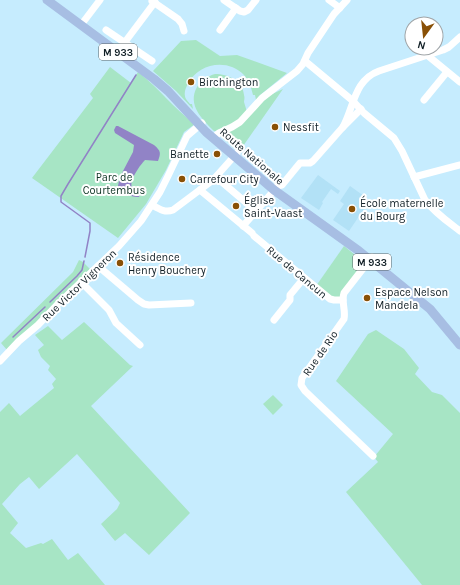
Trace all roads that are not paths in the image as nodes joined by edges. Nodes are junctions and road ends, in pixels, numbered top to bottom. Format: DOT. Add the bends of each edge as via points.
graph roads {
  1 [pos="47,0"];
  2 [pos="54,0"];
  3 [pos="100,0"];
  4 [pos="224,0"];
  5 [pos="256,0"];
  6 [pos="329,0"];
  7 [pos="347,0"];
  8 [pos="153,1"];
  9 [pos="236,8"];
  10 [pos="340,8"];
  11 [pos="83,24"];
  12 [pos="106,30"];
  13 [pos="220,30"];
  14 [pos="184,31"];
  15 [pos="460,37"];
  16 [pos="125,42"];
  17 [pos="444,49"];
  18 [pos="424,56"];
  19 [pos="428,56"];
  20 [pos="152,61"];
  21 [pos="304,61"];
  22 [pos="447,72"];
  23 [pos="460,82"];
  24 [pos="424,100"];
  25 [pos="352,101"];
  26 [pos="361,109"];
  27 [pos="201,124"];
  28 [pos="343,127"];
  29 [pos="215,137"];
  30 [pos="236,155"];
  31 [pos="460,164"];
  32 [pos="216,177"];
  33 [pos="414,177"];
  34 [pos="276,188"];
  35 [pos="200,190"];
  36 [pos="152,205"];
  37 [pos="256,211"];
  38 [pos="243,226"];
  39 [pos="460,231"];
  40 [pos="371,258"];
  41 [pos="98,266"];
  42 [pos="304,278"];
  43 [pos="81,282"];
  44 [pos="343,300"];
  45 [pos="191,303"];
  46 [pos="274,320"];
  47 [pos="460,338"];
  48 [pos="140,345"];
  49 [pos="460,345"];
  50 [pos="0,361"];
  51 [pos="373,456"];
  1 -- 11 [label="main road, Route Nationale / M 933"];
  2 -- 11 [label="main road, Route Nationale / M 933"];
  3 -- 11 [label="street"];
  4 -- 9 [label="street"];
  5 -- 9 [label="street" via="246,12"];
  6 -- 10 [label="street"];
  7 -- 10 [label="street"];
  8 -- 14 [label="street" via="178,19"];
  8 -- 16 [label="street"];
  9 -- 13 [label="street"];
  10 -- 21 [label="street"];
  11 -- 27 [label="main road, Route Nationale / M 933" via="160,83"];
  12 -- 16 [label="street"];
  15 -- 17 [label="street"];
  16 -- 20 [label="street"];
  18 -- 25 [label="street" via="372,74 363,82"];
  19 -- 22 [label="street"];
  21 -- 25 [label="street"];
  21 -- 29 [label="street" via="297,71 262,98 240,122"];
  22 -- 23 [label="street"];
  22 -- 24 [label="street"];
  25 -- 26 [label="street"];
  25 -- 28 [label="street"];
  26 -- 28 [label="street"];
  26 -- 33 [label="street" via="394,138"];
  27 -- 29 [label="main road, Route Nationale / M 933"];
  27 -- 36 [label="street, Rue Victor Vigneron" via="186,138"];
  28 -- 34 [label="street" via="314,160 308,163 297,161"];
  29 -- 30 [label="main road, Route Nationale / M 933"];
  30 -- 32 [label="street"];
  30 -- 34 [label="main road, Route Nationale / M 933"];
  31 -- 33 [label="street"];
  32 -- 35 [label="street"];
  32 -- 37 [label="street"];
  33 -- 39 [label="street" via="430,206"];
  34 -- 37 [label="street"];
  34 -- 40 [label="main road, Route Nationale / M 933"];
  35 -- 36 [label="street" via="171,211"];
  35 -- 38 [label="street, Rue de Cancun"];
  36 -- 41 [label="street, Rue Victor Vigneron" via="128,237"];
  37 -- 38 [label="street"];
  38 -- 42 [label="street, Rue de Cancun"];
  40 -- 44 [label="street, Rue de Rio" via="344,293"];
  40 -- 47 [label="main road, Route Nationale / M 933" via="403,279 445,318"];
  40 -- 49 [label="main road, Route Nationale / M 933" via="430,308"];
  41 -- 43 [label="street, Rue Victor Vigneron"];
  41 -- 45 [label="street" via="144,304"];
  42 -- 44 [label="street, Rue de Cancun" via="331,300"];
  42 -- 46 [label="street"];
  43 -- 48 [label="street" via="109,310 116,323"];
  43 -- 50 [label="street, Rue Victor Vigneron"];
  44 -- 51 [label="street, Rue de Rio" via="344,319 302,378 301,385"];
}
